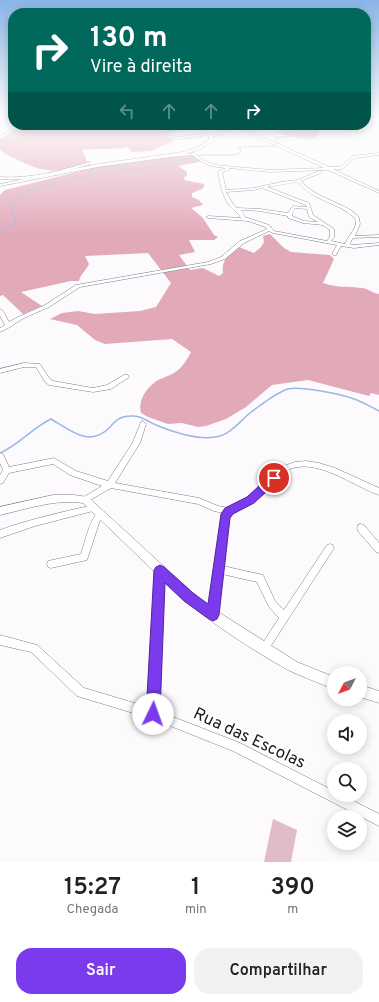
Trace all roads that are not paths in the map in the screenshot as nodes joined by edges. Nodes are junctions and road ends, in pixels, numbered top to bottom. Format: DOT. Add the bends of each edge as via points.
graph roads {
  1 [pos="164,156"];
  2 [pos="175,156"];
  3 [pos="199,156"];
  4 [pos="303,156"];
  5 [pos="360,156"];
  6 [pos="160,157"];
  7 [pos="89,163"];
  8 [pos="232,168"];
  9 [pos="80,169"];
  10 [pos="330,169"];
  11 [pos="0,178"];
  12 [pos="300,181"];
  13 [pos="0,186"];
  14 [pos="262,187"];
  15 [pos="224,191"];
  16 [pos="379,192"];
  17 [pos="308,208"];
  18 [pos="235,209"];
  19 [pos="290,215"];
  20 [pos="208,216"];
  21 [pos="247,220"];
  22 [pos="324,224"];
  23 [pos="270,229"];
  24 [pos="379,236"];
  25 [pos="352,237"];
  26 [pos="328,242"];
  27 [pos="340,244"];
  28 [pos="379,244"];
  29 [pos="350,245"];
  30 [pos="334,254"];
  31 [pos="0,311"];
  32 [pos="8,326"];
  33 [pos="0,330"];
  34 [pos="0,371"];
  35 [pos="126,377"];
  36 [pos="142,424"];
  37 [pos="0,456"];
  38 [pos="7,470"];
  39 [pos="0,481"];
  40 [pos="110,485"];
  41 [pos="379,492"];
  42 [pos="85,500"];
  43 [pos="0,511"];
  44 [pos="97,511"];
  45 [pos="229,511"];
  46 [pos="361,528"];
  47 [pos="0,534"];
  48 [pos="330,548"];
  49 [pos="379,549"];
  50 [pos="51,564"];
  51 [pos="219,569"];
  52 [pos="160,570"];
  53 [pos="213,615"];
  54 [pos="285,617"];
  55 [pos="0,640"];
  56 [pos="264,649"];
  57 [pos="327,680"];
  58 [pos="367,693"];
  59 [pos="379,697"];
  60 [pos="153,714"];
  61 [pos="379,820"];
  1 -- 6 [label="main road"];
  2 -- 6 [label="street"];
  3 -- 8 [label="street" via="208,164"];
  4 -- 10 [label="street"];
  5 -- 10 [label="street" via="354,157 340,168"];
  6 -- 9 [label="main road"];
  7 -- 11 [label="street" via="16,180"];
  8 -- 10 [label="street" via="270,171"];
  8 -- 15 [label="street" via="220,171"];
  9 -- 13 [label="main road"];
  9 -- 13 [label="main road"];
  10 -- 12 [label="street"];
  10 -- 16 [label="street"];
  12 -- 14 [label="street"];
  12 -- 25 [label="street" via="307,190 350,210 357,217 358,223"];
  14 -- 15 [label="street"];
  14 -- 17 [label="street" via="308,204"];
  15 -- 18 [label="street"];
  17 -- 19 [label="street" via="294,207"];
  17 -- 22 [label="street" via="311,216"];
  18 -- 19 [label="street"];
  18 -- 21 [label="street"];
  19 -- 22 [label="street" via="298,221"];
  20 -- 21 [label="street"];
  21 -- 23 [label="street"];
  22 -- 26 [label="street" via="333,232"];
  23 -- 26 [label="street" via="273,232"];
  23 -- 32 [label="street" via="242,242 223,258 209,264 78,286"];
  24 -- 25 [label="street"];
  25 -- 29 [label="street" via="347,243"];
  26 -- 27 [label="street"];
  27 -- 29 [label="street"];
  27 -- 30 [label="street"];
  28 -- 29 [label="street"];
  31 -- 32 [label="street"];
  32 -- 33 [label="street"];
  34 -- 35 [label="street" via="24,365 38,365 51,383 94,390 110,387"];
  36 -- 40 [label="street" via="136,443"];
  37 -- 38 [label="street"];
  38 -- 39 [label="street"];
  38 -- 40 [label="street" via="54,461 73,473"];
  40 -- 42 [label="street"];
  40 -- 45 [label="street" via="199,501"];
  41 -- 45 [label="street" via="316,464 293,466 284,469 250,500"];
  42 -- 43 [label="main road" via="72,497 56,498"];
  42 -- 44 [label="main road"];
  44 -- 47 [label="street" via="53,517"];
  44 -- 50 [label="street" via="84,557"];
  44 -- 52 [label="main road"];
  45 -- 51 [label="street" via="225,517"];
  46 -- 49 [label="street"];
  48 -- 54 [label="street"];
  51 -- 53 [label="street"];
  51 -- 54 [label="street" via="260,578 272,604"];
  52 -- 53 [label="main road"];
  52 -- 60 [label="street"];
  53 -- 56 [label="main road"];
  54 -- 56 [label="street"];
  55 -- 60 [label="street, Rua das Escolas" via="34,648 81,692"];
  56 -- 57 [label="main road" via="292,666"];
  58 -- 59 [label="main road"];
  60 -- 61 [label="street, Rua das Escolas" via="236,747"];
}
